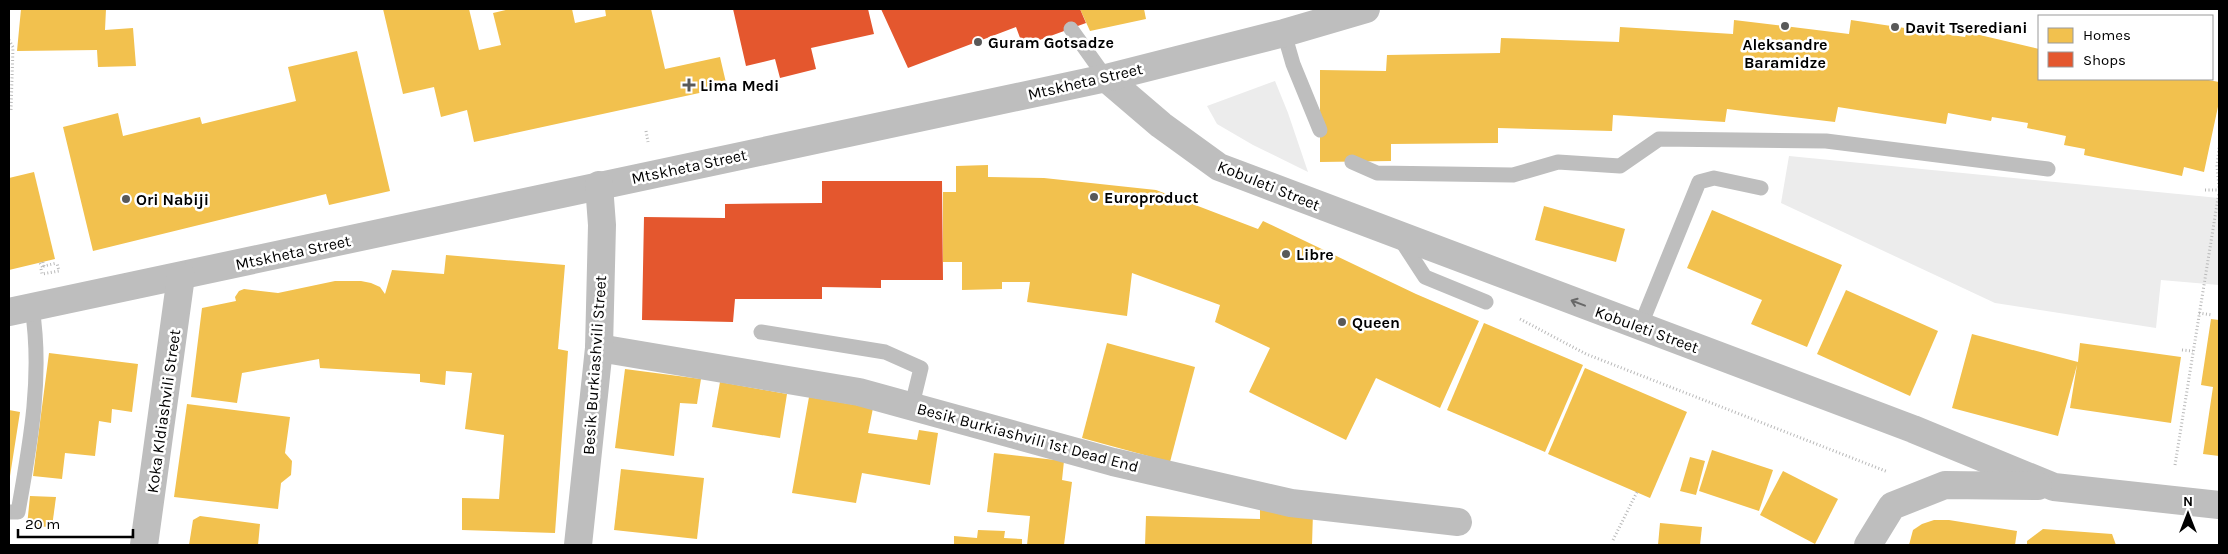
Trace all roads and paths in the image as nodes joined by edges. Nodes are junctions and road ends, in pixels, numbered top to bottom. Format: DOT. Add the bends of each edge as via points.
graph roads {
  1 [pos="1366,9"];
  2 [pos="1071,29"];
  3 [pos="1284,33"];
  4 [pos="9,40"];
  5 [pos="1106,78"];
  6 [pos="9,110"];
  7 [pos="1320,130"];
  8 [pos="2219,148"];
  9 [pos="1352,162"];
  10 [pos="2048,169"];
  11 [pos="598,185"];
  12 [pos="1761,188"];
  13 [pos="2205,190"];
  14 [pos="2219,190"];
  15 [pos="1398,235"];
  16 [pos="43,262"];
  17 [pos="41,269"];
  18 [pos="181,276"];
  19 [pos="1486,302"];
  20 [pos="20,310"];
  21 [pos="2199,313"];
  22 [pos="1511,315"];
  23 [pos="2212,315"];
  24 [pos="1640,327"];
  25 [pos="761,332"];
  26 [pos="598,348"];
  27 [pos="2182,350"];
  28 [pos="2193,351"];
  29 [pos="912,405"];
  30 [pos="2174,468"];
  31 [pos="1884,470"];
  32 [pos="2054,487"];
  33 [pos="1637,492"];
  34 [pos="2219,505"];
  35 [pos="9,512"];
  36 [pos="1458,522"];
  37 [pos="1613,540"];
  38 [pos="144,545"];
  39 [pos="578,545"];
  40 [pos="1868,545"];
  1 -- 3 [label="street, Mtskheta Street"];
  2 -- 5 [label="lane"];
  3 -- 5 [label="street, Mtskheta Street"];
  3 -- 7 [label="lane"];
  4 -- 6 [label="path" via="13,47"];
  5 -- 11 [label="street, Mtskheta Street"];
  5 -- 15 [label="street, Kobuleti Street" via="1219,168"];
  8 -- 14 [label="path"];
  9 -- 10 [label="lane" via="1377,173 1513,175 1558,162 1620,166 1659,139 1826,141"];
  11 -- 18 [label="street, Mtskheta Street"];
  11 -- 26 [label="street, Besik Burkiashvili Street" via="602,219"];
  12 -- 24 [label="lane" via="1714,178 1699,182"];
  13 -- 14 [label="path"];
  14 -- 21 [label="path"];
  15 -- 19 [label="lane" via="1425,277"];
  24 -- 15 [label="street, Kobuleti Street, one-way"];
  16 -- 17 [label="path, bridge" via="44,266 57,263 59,271 42,274"];
  18 -- 20 [label="street, Mtskheta Street"];
  18 -- 38 [label="street, Koka Kldiashvili Street"];
  20 -- 35 [label="lane" via="37,336 38,366 29,452 18,512"];
  21 -- 23 [label="path"];
  21 -- 28 [label="path"];
  22 -- 31 [label="path" via="1586,354"];
  24 -- 32 [label="street, Kobuleti Street" via="1914,429"];
  25 -- 29 [label="lane" via="885,352 921,368"];
  26 -- 29 [label="street, Besik Burkiashvili 1st Dead End" via="859,392"];
  26 -- 39 [label="street, Besik Burkiashvili Street"];
  27 -- 28 [label="path"];
  28 -- 30 [label="path"];
  29 -- 36 [label="street, Besik Burkiashvili 1st Dead End" via="1113,462 1291,503"];
  32 -- 34 [label="street, Kobuleti Street"];
  32 -- 40 [label="street" via="1946,485 1892,506"];
  33 -- 37 [label="path"];
}
